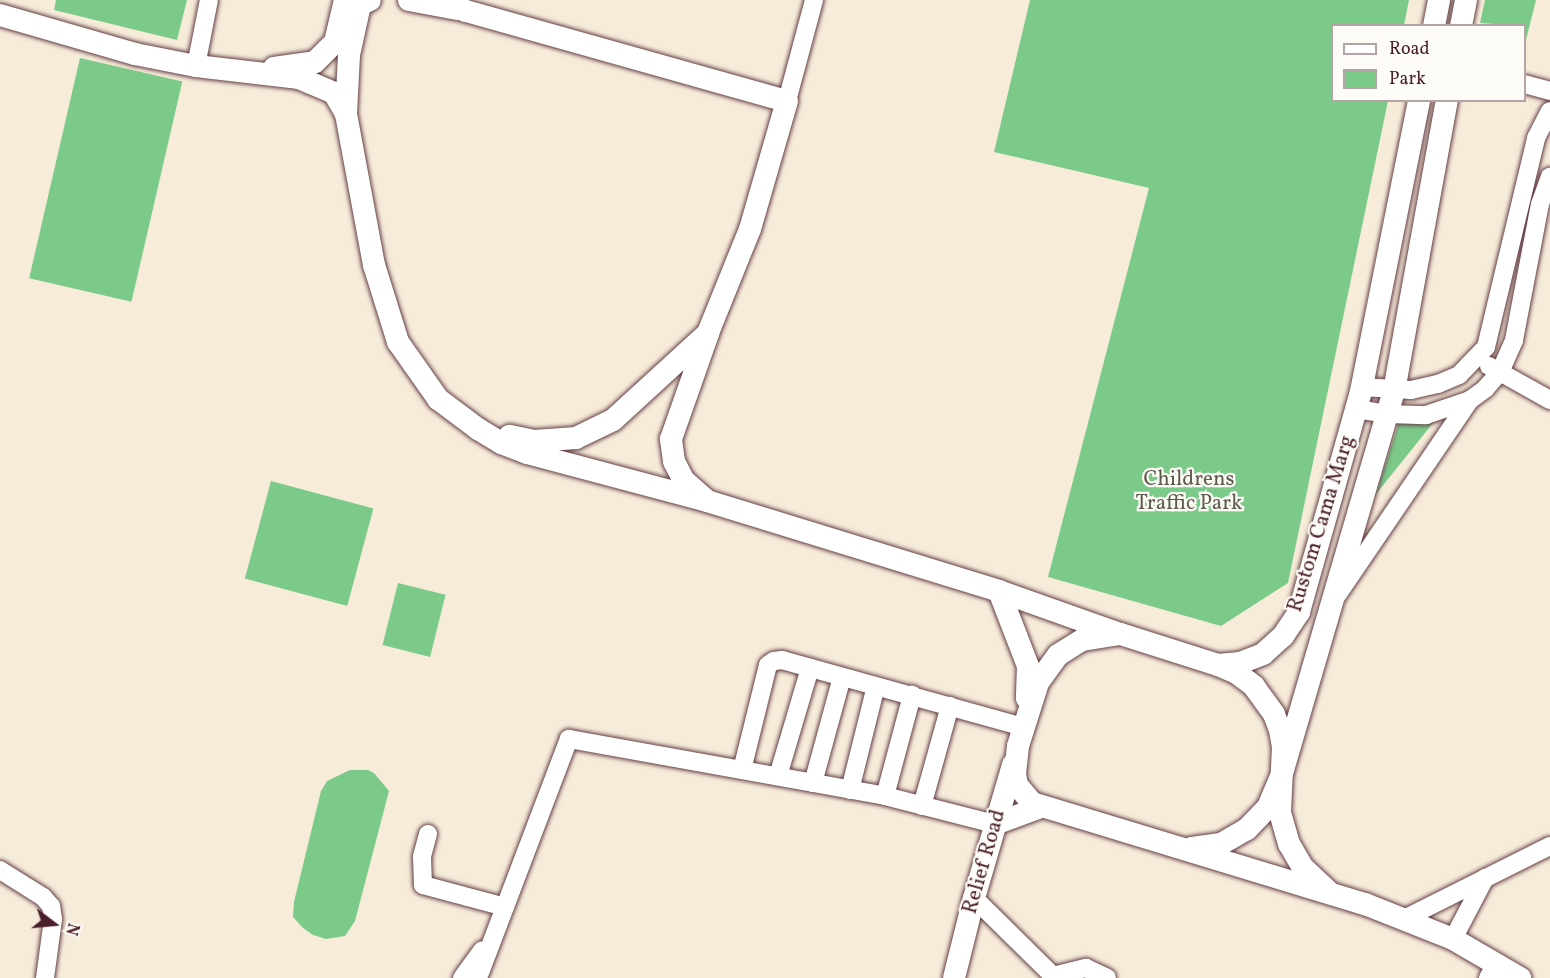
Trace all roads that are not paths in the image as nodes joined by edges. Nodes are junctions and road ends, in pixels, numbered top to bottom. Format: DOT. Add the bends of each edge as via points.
graph roads {
  1 [pos="209,0"];
  2 [pos="345,0"];
  3 [pos="370,0"];
  4 [pos="409,0"];
  5 [pos="442,0"];
  6 [pos="814,0"];
  7 [pos="1439,0"];
  8 [pos="466,11"];
  9 [pos="0,15"];
  10 [pos="1434,24"];
  11 [pos="196,66"];
  12 [pos="246,72"];
  13 [pos="1526,85"];
  14 [pos="1550,91"];
  15 [pos="787,101"];
  16 [pos="1419,102"];
  17 [pos="1447,102"];
  18 [pos="1550,111"];
  19 [pos="346,114"];
  20 [pos="1550,177"];
  21 [pos="708,333"];
  22 [pos="1477,359"];
  23 [pos="1500,372"];
  24 [pos="1362,387"];
  25 [pos="1394,391"];
  26 [pos="1470,399"];
  27 [pos="1550,400"];
  28 [pos="1356,409"];
  29 [pos="1388,414"];
  30 [pos="478,429"];
  31 [pos="706,501"];
  32 [pos="999,591"];
  33 [pos="1333,603"];
  34 [pos="1120,634"];
  35 [pos="1218,665"];
  36 [pos="810,668"];
  37 [pos="842,677"];
  38 [pos="876,686"];
  39 [pos="912,695"];
  40 [pos="950,706"];
  41 [pos="1021,736"];
  42 [pos="742,770"];
  43 [pos="778,777"];
  44 [pos="1281,777"];
  45 [pos="813,783"];
  46 [pos="850,790"];
  47 [pos="885,796"];
  48 [pos="922,806"];
  49 [pos="1041,807"];
  50 [pos="995,824"];
  51 [pos="428,834"];
  52 [pos="1550,846"];
  53 [pos="1182,849"];
  54 [pos="0,870"];
  55 [pos="1485,878"];
  56 [pos="1329,892"];
  57 [pos="974,898"];
  58 [pos="505,907"];
  59 [pos="1404,919"];
  60 [pos="496,932"];
  61 [pos="1453,939"];
  62 [pos="1492,971"];
  63 [pos="45,978"];
  64 [pos="462,978"];
  65 [pos="478,978"];
  66 [pos="954,978"];
  67 [pos="1107,978"];
  68 [pos="1521,978"];
  1 -- 11 [label="street"];
  2 -- 12 [label="main road" via="335,42 315,62"];
  3 -- 19 [label="main road" via="360,5 349,55"];
  4 -- 8 [label="main road"];
  5 -- 8 [label="main road"];
  6 -- 15 [label="street"];
  7 -- 10 [label="main road"];
  8 -- 15 [label="main road"];
  9 -- 11 [label="main road" via="135,54"];
  11 -- 12 [label="main road"];
  12 -- 19 [label="main road" via="299,78 334,93"];
  13 -- 14 [label="street"];
  15 -- 21 [label="main road" via="750,230"];
  16 -- 24 [label="main road, Rustom Cama Marg"];
  17 -- 25 [label="main road, Rustom Cama Marg"];
  18 -- 22 [label="street" via="1536,138 1492,328"];
  19 -- 30 [label="main road" via="374,265 398,342 438,399"];
  20 -- 23 [label="street" via="1540,204 1514,340"];
  21 -- 30 [label="main road" via="613,420 576,438 534,441"];
  21 -- 31 [label="main road" via="671,439 674,461 684,481"];
  22 -- 23 [label="street"];
  22 -- 25 [label="street" via="1460,375 1438,384"];
  23 -- 26 [label="street"];
  23 -- 27 [label="street"];
  24 -- 25 [label="street"];
  24 -- 28 [label="main road, Rustom Cama Marg"];
  25 -- 29 [label="main road, Rustom Cama Marg"];
  26 -- 29 [label="street" via="1426,415"];
  26 -- 33 [label="street"];
  28 -- 29 [label="street, Rustom Cama Marg"];
  28 -- 35 [label="main road, Rustom Cama Marg" via="1299,612 1283,636 1263,654 1240,663"];
  29 -- 33 [label="main road, Rustom Cama Marg"];
  30 -- 31 [label="main road" via="527,453"];
  31 -- 32 [label="main road"];
  32 -- 34 [label="main road"];
  32 -- 41 [label="main road" via="1028,666"];
  33 -- 44 [label="main road, Rustom Cama Marg"];
  34 -- 35 [label="main road"];
  34 -- 41 [label="main road" via="1082,640 1058,655 1038,683"];
  35 -- 44 [label="main road, Rustom Cama Marg" via="1254,686 1274,714 1283,747"];
  36 -- 37 [label="street"];
  36 -- 42 [label="street" via="782,660 768,665"];
  36 -- 43 [label="street"];
  37 -- 38 [label="street"];
  37 -- 45 [label="street"];
  38 -- 39 [label="street"];
  38 -- 46 [label="street"];
  39 -- 40 [label="street"];
  39 -- 47 [label="street"];
  40 -- 41 [label="street"];
  40 -- 48 [label="street"];
  41 -- 49 [label="main road" via="1017,785 1024,797"];
  41 -- 50 [label="main road, Relief Road"];
  42 -- 43 [label="street"];
  42 -- 58 [label="street" via="569,738"];
  43 -- 45 [label="street"];
  44 -- 53 [label="main road, Rustom Cama Marg" via="1268,807 1247,829 1221,844"];
  44 -- 56 [label="main road" via="1280,812 1289,844 1303,868"];
  45 -- 46 [label="street"];
  46 -- 47 [label="street"];
  47 -- 48 [label="street"];
  48 -- 50 [label="street"];
  49 -- 50 [label="main road"];
  49 -- 53 [label="main road"];
  50 -- 57 [label="main road, Relief Road"];
  51 -- 58 [label="street" via="422,857 423,885"];
  52 -- 55 [label="street"];
  53 -- 56 [label="main road"];
  54 -- 63 [label="street" via="51,906 53,919"];
  55 -- 59 [label="street"];
  55 -- 61 [label="street"];
  56 -- 59 [label="main road"];
  57 -- 66 [label="main road, Relief Road"];
  57 -- 67 [label="street" via="1053,976 1086,968"];
  58 -- 60 [label="street"];
  59 -- 61 [label="main road"];
  60 -- 64 [label="street"];
  60 -- 65 [label="street"];
  61 -- 62 [label="main road"];
  62 -- 68 [label="main road"];
}
